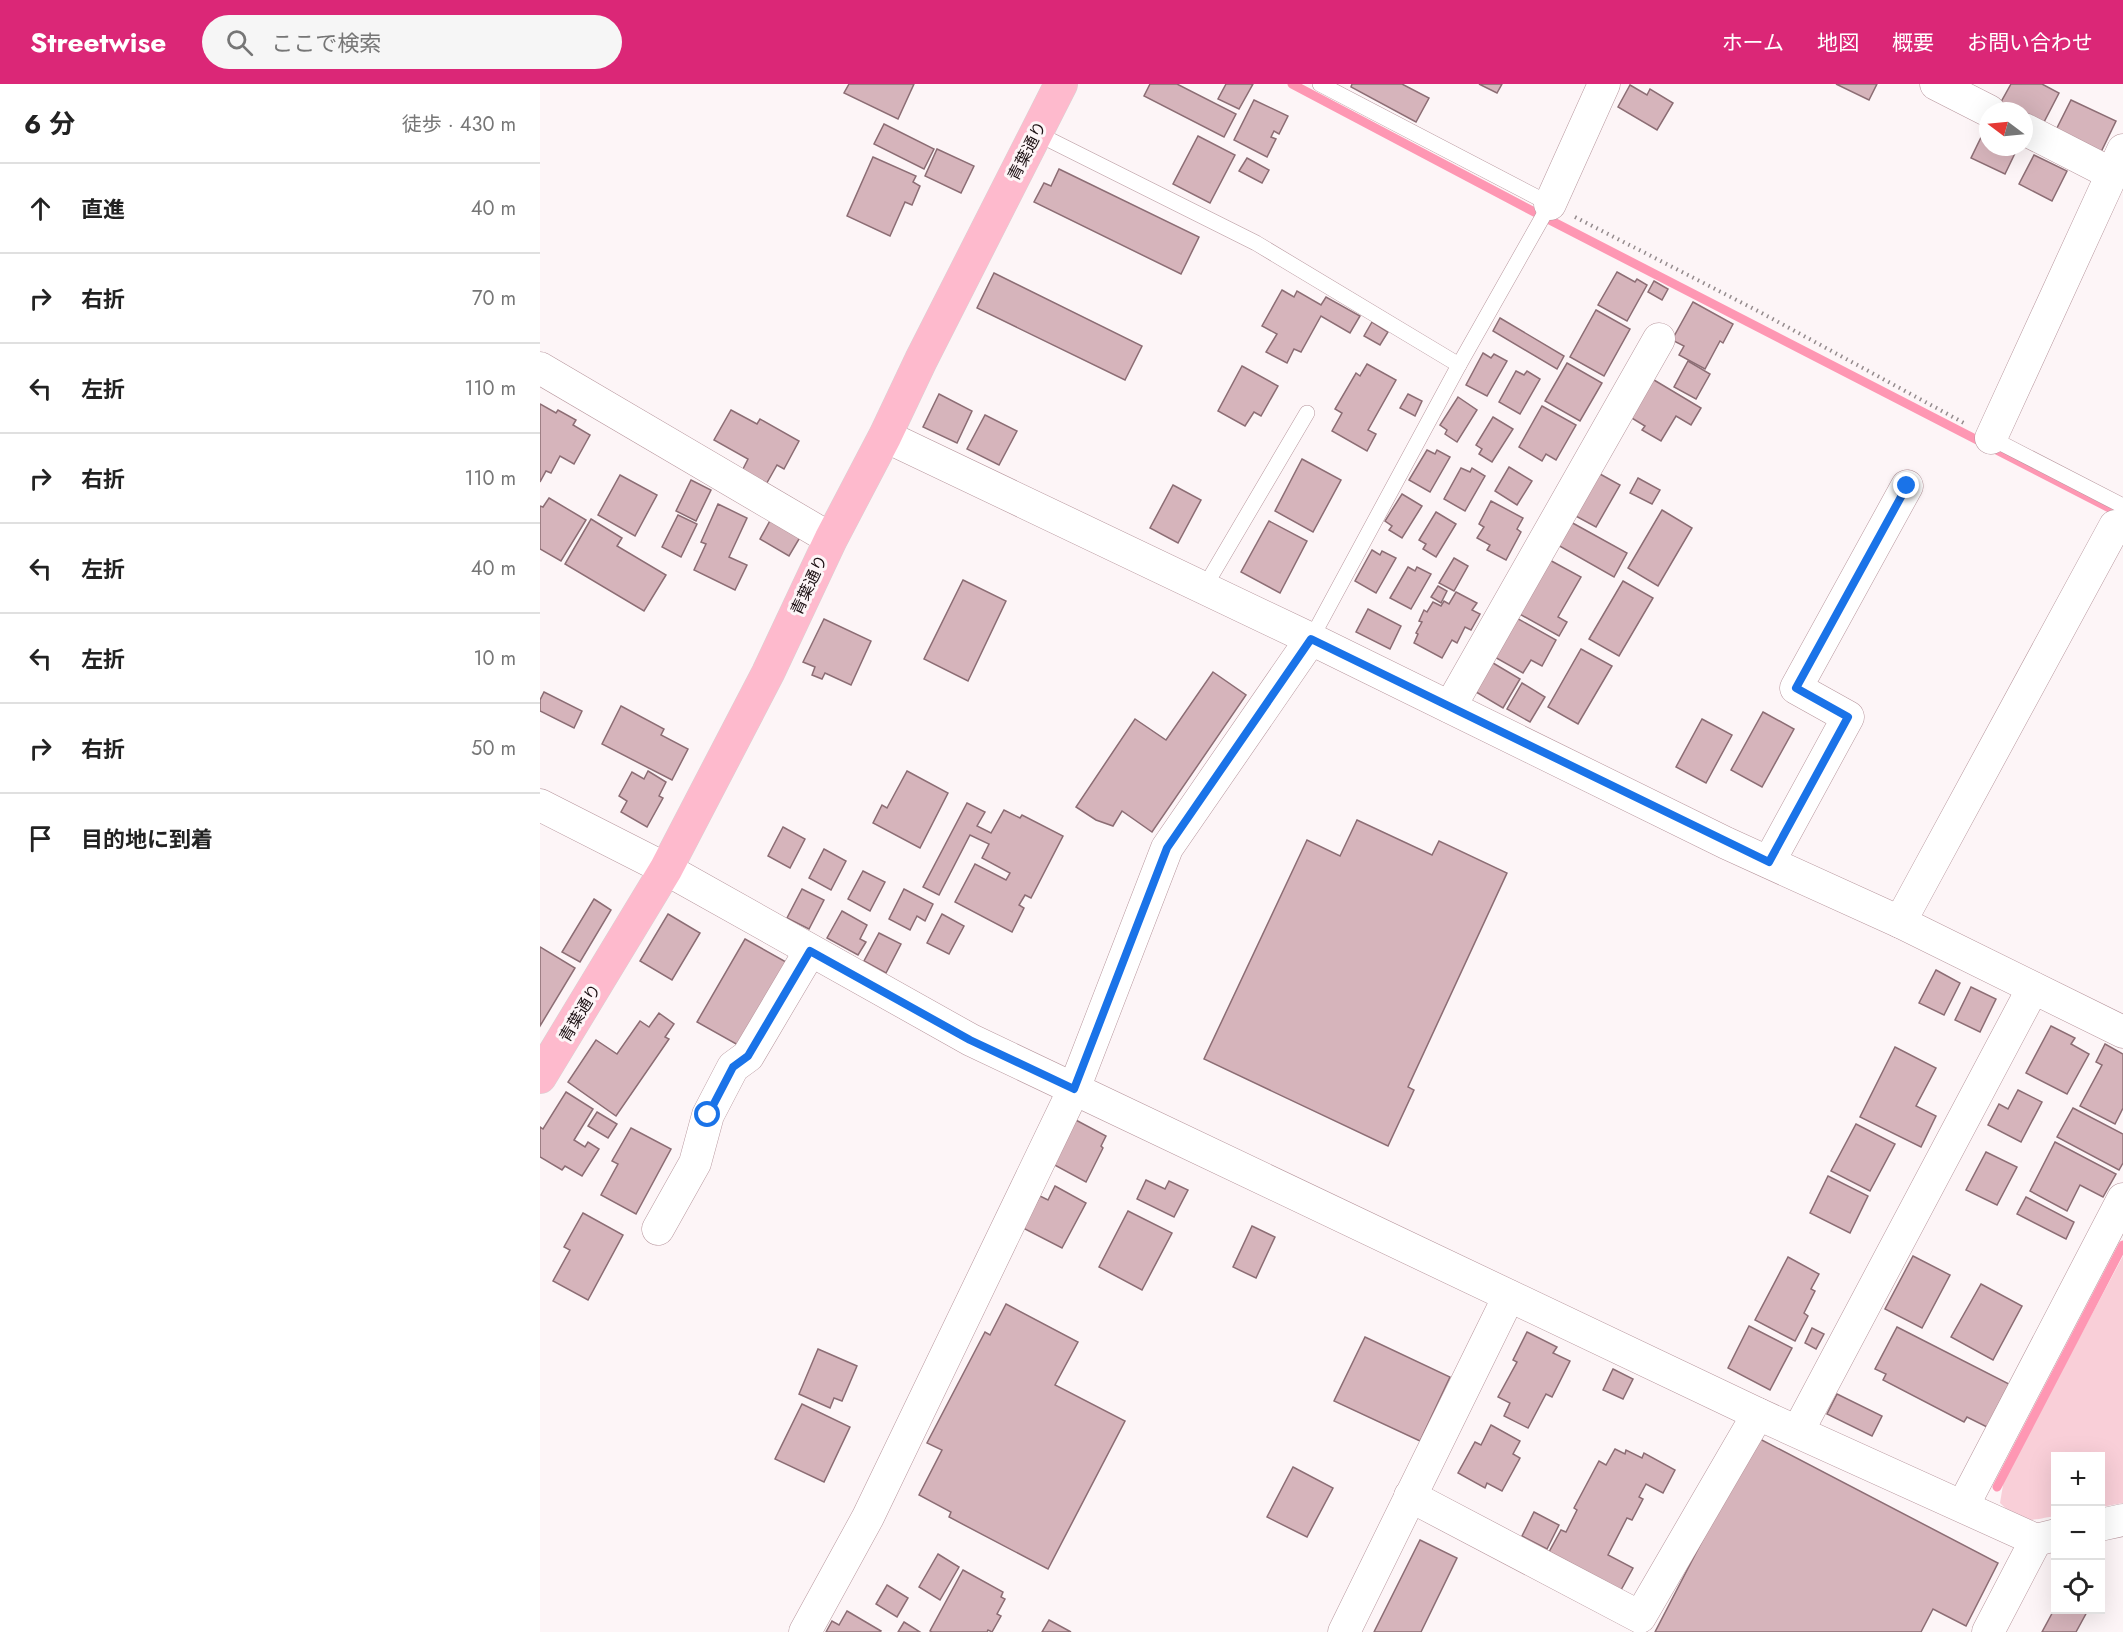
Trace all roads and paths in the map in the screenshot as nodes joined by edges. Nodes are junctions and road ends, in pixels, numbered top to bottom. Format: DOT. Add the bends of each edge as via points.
graph roads {
  1 [pos="1061,84"];
  2 [pos="1320,84"];
  3 [pos="1604,84"];
  4 [pos="1936,84"];
  5 [pos="1979,106"];
  6 [pos="2033,132"];
  7 [pos="1036,133"];
  8 [pos="2117,162"];
  9 [pos="1550,204"];
  10 [pos="1659,339"];
  11 [pos="1459,365"];
  12 [pos="540,368"];
  13 [pos="1306,413"];
  14 [pos="885,436"];
  15 [pos="1991,438"];
  16 [pos="1907,486"];
  17 [pos="2119,516"];
  18 [pos="831,539"];
  19 [pos="1204,588"];
  20 [pos="1311,639"];
  21 [pos="1450,707"];
  22 [pos="540,806"];
  23 [pos="1769,862"];
  24 [pos="666,869"];
  25 [pos="1900,922"];
  26 [pos="810,951"];
  27 [pos="2032,988"];
  28 [pos="2123,1032"];
  29 [pos="540,1077"];
  30 [pos="1074,1089"];
  31 [pos="2123,1199"];
  32 [pos="658,1229"];
  33 [pos="1509,1296"];
  34 [pos="1758,1414"];
  35 [pos="1798,1431"];
  36 [pos="1410,1496"];
  37 [pos="1963,1506"];
  38 [pos="2123,1520"];
  39 [pos="2105,1524"];
  40 [pos="2046,1537"];
  41 [pos="805,1632"];
  42 [pos="1344,1632"];
  43 [pos="1988,1632"];
  1 -- 7 [label="main road, 青葉通り"];
  2 -- 9 [label="lane"];
  3 -- 9 [label="street"];
  4 -- 5 [label="street"];
  6 -- 8 [label="street"];
  7 -- 11 [label="lane" via="1256,243"];
  7 -- 14 [label="main road, 青葉通り"];
  8 -- 15 [label="street"];
  9 -- 11 [label="lane"];
  9 -- 15 [label="path"];
  10 -- 21 [label="street"];
  11 -- 20 [label="lane"];
  12 -- 18 [label="street"];
  13 -- 19 [label="lane"];
  14 -- 18 [label="main road, 青葉通り"];
  14 -- 19 [label="street"];
  15 -- 17 [label="lane"];
  16 -- 23 [label="street" via="1796,688 1848,717"];
  17 -- 25 [label="street"];
  18 -- 24 [label="main road, 青葉通り" via="768,673"];
  19 -- 20 [label="street"];
  20 -- 21 [label="street"];
  20 -- 30 [label="street" via="1167,848"];
  21 -- 23 [label="street"];
  22 -- 24 [label="street"];
  23 -- 25 [label="street"];
  24 -- 26 [label="street"];
  24 -- 29 [label="main road, 青葉通り"];
  25 -- 27 [label="street"];
  26 -- 30 [label="street" via="970,1040"];
  26 -- 32 [label="street" via="748,1056 733,1067 708,1115 695,1163"];
  27 -- 28 [label="street"];
  27 -- 35 [label="street"];
  30 -- 33 [label="street"];
  30 -- 41 [label="street" via="868,1517"];
  31 -- 37 [label="street"];
  33 -- 34 [label="street"];
  33 -- 36 [label="street"];
  34 -- 35 [label="street"];
  34 -- 36 [label="street" via="1640,1617"];
  35 -- 37 [label="street"];
  36 -- 42 [label="street"];
  37 -- 40 [label="street"];
  38 -- 39 [label="street"];
  40 -- 43 [label="street"];
}
